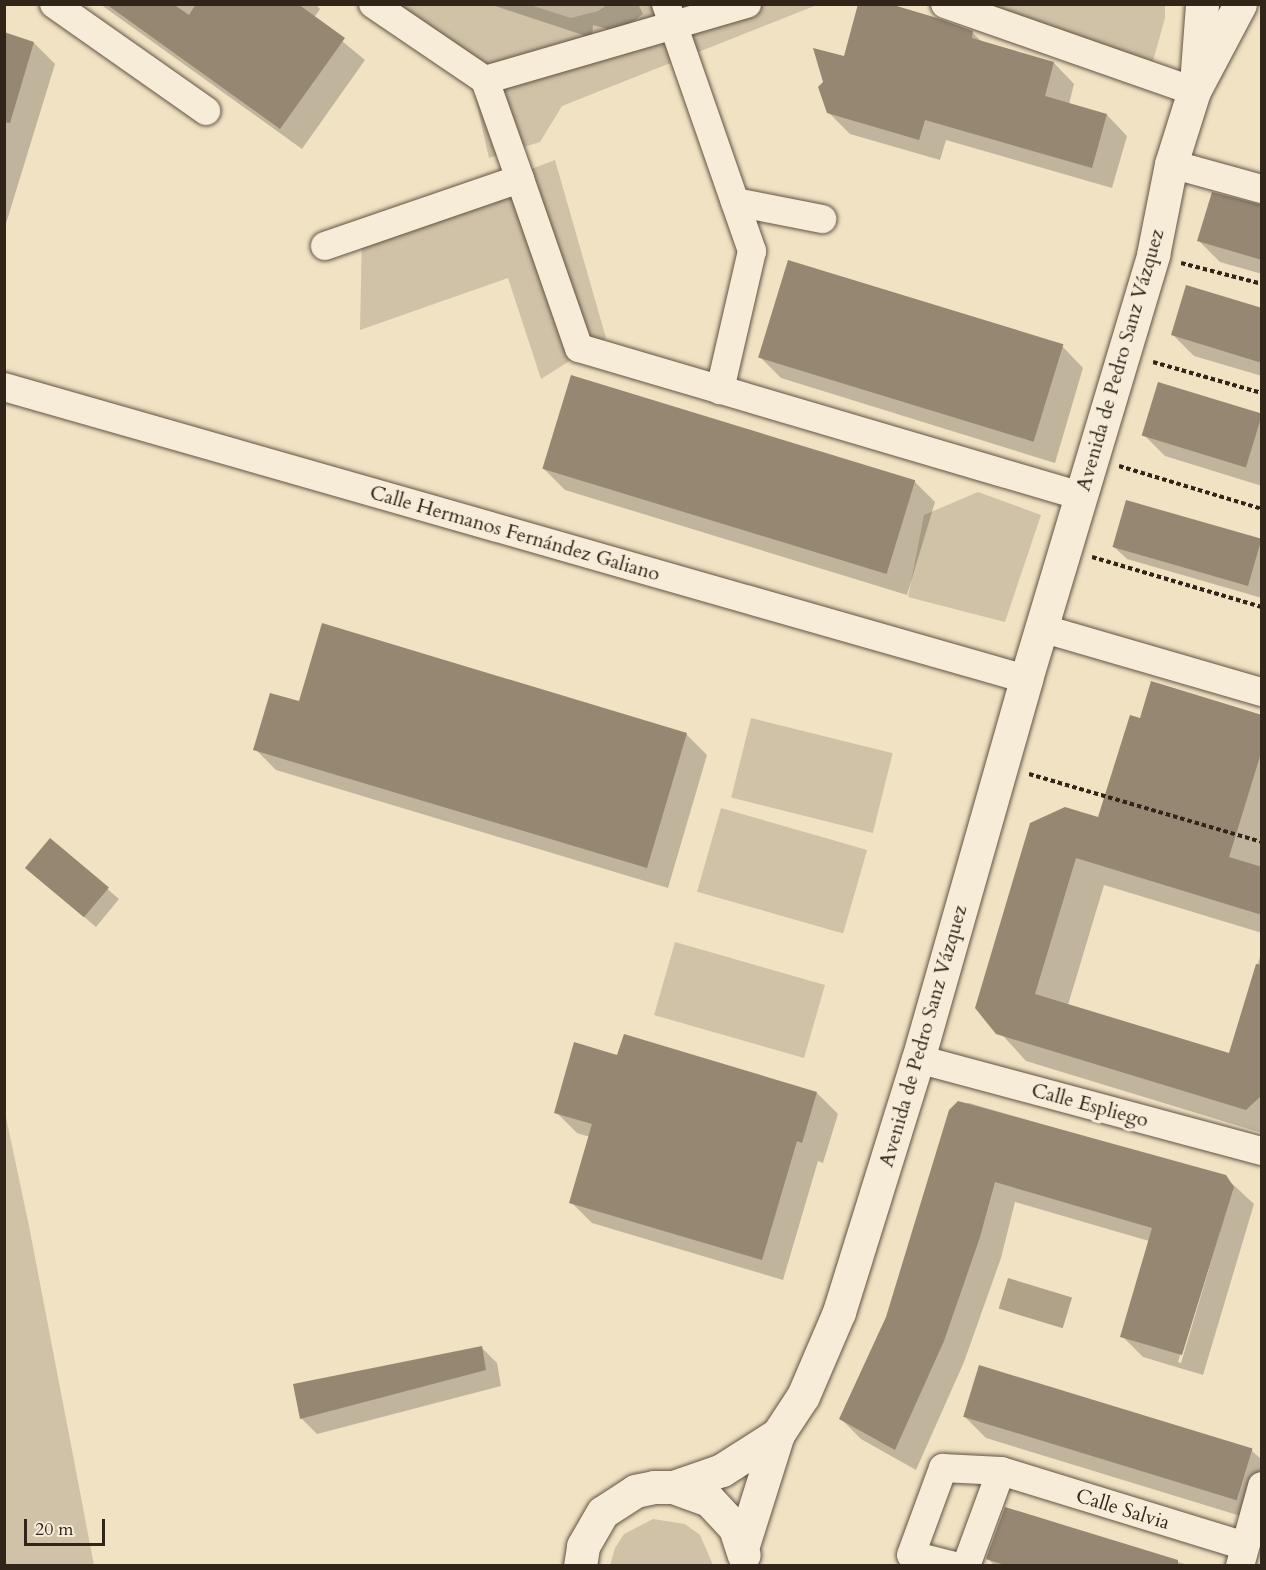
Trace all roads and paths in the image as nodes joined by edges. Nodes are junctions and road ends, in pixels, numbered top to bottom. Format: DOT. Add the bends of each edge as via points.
graph roads {
  1 [pos="54,4"];
  2 [pos="373,4"];
  3 [pos="747,4"];
  4 [pos="945,4"];
  5 [pos="1202,4"];
  6 [pos="1240,4"];
  7 [pos="669,15"];
  8 [pos="485,80"];
  9 [pos="1194,91"];
  10 [pos="206,111"];
  11 [pos="1172,164"];
  12 [pos="519,179"];
  13 [pos="1262,189"];
  14 [pos="735,202"];
  15 [pos="822,219"];
  16 [pos="325,246"];
  17 [pos="1153,255"];
  18 [pos="1262,284"];
  19 [pos="1124,354"];
  20 [pos="4,387"];
  21 [pos="720,390"];
  22 [pos="1262,393"];
  23 [pos="1092,459"];
  24 [pos="1081,496"];
  25 [pos="1262,509"];
  26 [pos="1065,550"];
  27 [pos="1262,608"];
  28 [pos="1041,628"];
  29 [pos="1026,679"];
  30 [pos="1262,692"];
  31 [pos="1001,766"];
  32 [pos="1262,842"];
  33 [pos="918,1059"];
  34 [pos="1262,1151"];
  35 [pos="778,1434"];
  36 [pos="1001,1471"];
  37 [pos="1262,1486"];
  38 [pos="674,1487"];
  39 [pos="744,1555"];
  40 [pos="1242,1556"];
  41 [pos="580,1565"];
  42 [pos="955,1566"];
  43 [pos="966,1566"];
  1 -- 10 [label="street"];
  2 -- 8 [label="street"];
  3 -- 7 [label="street"];
  4 -- 9 [label="street"];
  5 -- 9 [label="street, Avenida de Pedro Sanz Vázquez"];
  6 -- 9 [label="street, Avenida de Pedro Sanz Vázquez"];
  7 -- 8 [label="street"];
  7 -- 14 [label="street"];
  8 -- 12 [label="street"];
  9 -- 11 [label="street, Avenida de Pedro Sanz Vázquez"];
  11 -- 13 [label="street"];
  11 -- 17 [label="street, Avenida de Pedro Sanz Vázquez"];
  12 -- 16 [label="street"];
  12 -- 21 [label="street" via="579,348"];
  14 -- 15 [label="street"];
  14 -- 21 [label="street" via="752,251"];
  17 -- 18 [label="path"];
  17 -- 19 [label="street, Avenida de Pedro Sanz Vázquez"];
  19 -- 22 [label="path"];
  19 -- 23 [label="street, Avenida de Pedro Sanz Vázquez"];
  20 -- 29 [label="street, Calle Hermanos Fernández Galiano"];
  21 -- 24 [label="street"];
  23 -- 24 [label="street, Avenida de Pedro Sanz Vázquez"];
  23 -- 25 [label="path"];
  24 -- 26 [label="street, Avenida de Pedro Sanz Vázquez"];
  26 -- 27 [label="path"];
  26 -- 28 [label="street, Avenida de Pedro Sanz Vázquez"];
  28 -- 29 [label="street, Avenida de Pedro Sanz Vázquez"];
  28 -- 30 [label="street"];
  29 -- 31 [label="street, Avenida de Pedro Sanz Vázquez"];
  31 -- 32 [label="path"];
  31 -- 33 [label="street, Avenida de Pedro Sanz Vázquez"];
  33 -- 34 [label="street, Calle Espliego"];
  33 -- 35 [label="street, Avenida de Pedro Sanz Vázquez" via="839,1312 803,1396"];
  35 -- 38 [label="street, Avenida de Pedro Sanz Vázquez" via="722,1470"];
  35 -- 39 [label="street, Avenida de Pedro Sanz Vázquez"];
  36 -- 40 [label="street, Calle Salvia"];
  36 -- 42 [label="street, Calle Salvia" via="943,1468 911,1555"];
  36 -- 43 [label="street"];
  37 -- 40 [label="street"];
  38 -- 39 [label="street" via="692,1492 724,1513"];
  38 -- 41 [label="street" via="635,1491 618,1500 591,1528"];
}
